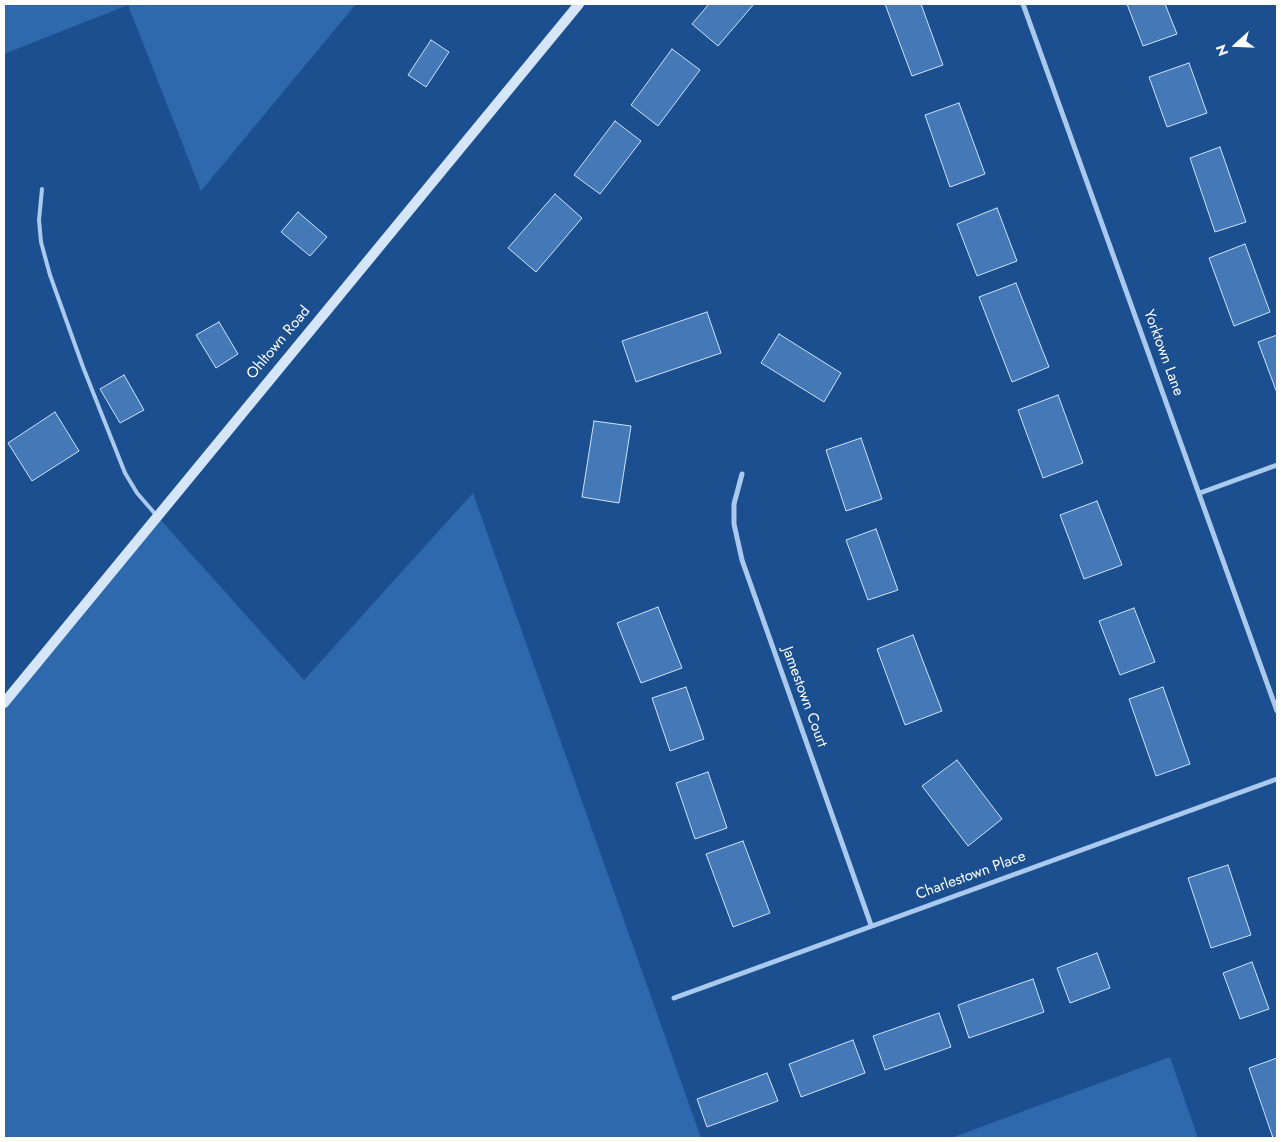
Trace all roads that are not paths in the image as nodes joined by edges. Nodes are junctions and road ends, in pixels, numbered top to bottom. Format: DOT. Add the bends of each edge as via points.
graph roads {
  1 [pos="580,4"];
  2 [pos="1023,4"];
  3 [pos="42,189"];
  4 [pos="1277,465"];
  5 [pos="742,474"];
  6 [pos="1200,493"];
  7 [pos="157,516"];
  8 [pos="4,703"];
  9 [pos="1277,711"];
  10 [pos="1277,779"];
  11 [pos="872,925"];
  12 [pos="674,998"];
  1 -- 7 [label="street, Ohltown Road"];
  2 -- 6 [label="street, Yorktown Lane"];
  3 -- 7 [label="lane" via="41,242 82,367 125,473"];
  4 -- 6 [label="street"];
  5 -- 11 [label="street, Jamestown Court" via="734,504 734,524 742,560"];
  6 -- 9 [label="street, Yorktown Lane"];
  7 -- 8 [label="street, Ohltown Road"];
  10 -- 11 [label="street, Charlestown Place"];
  11 -- 12 [label="street, Charlestown Place"];
}
